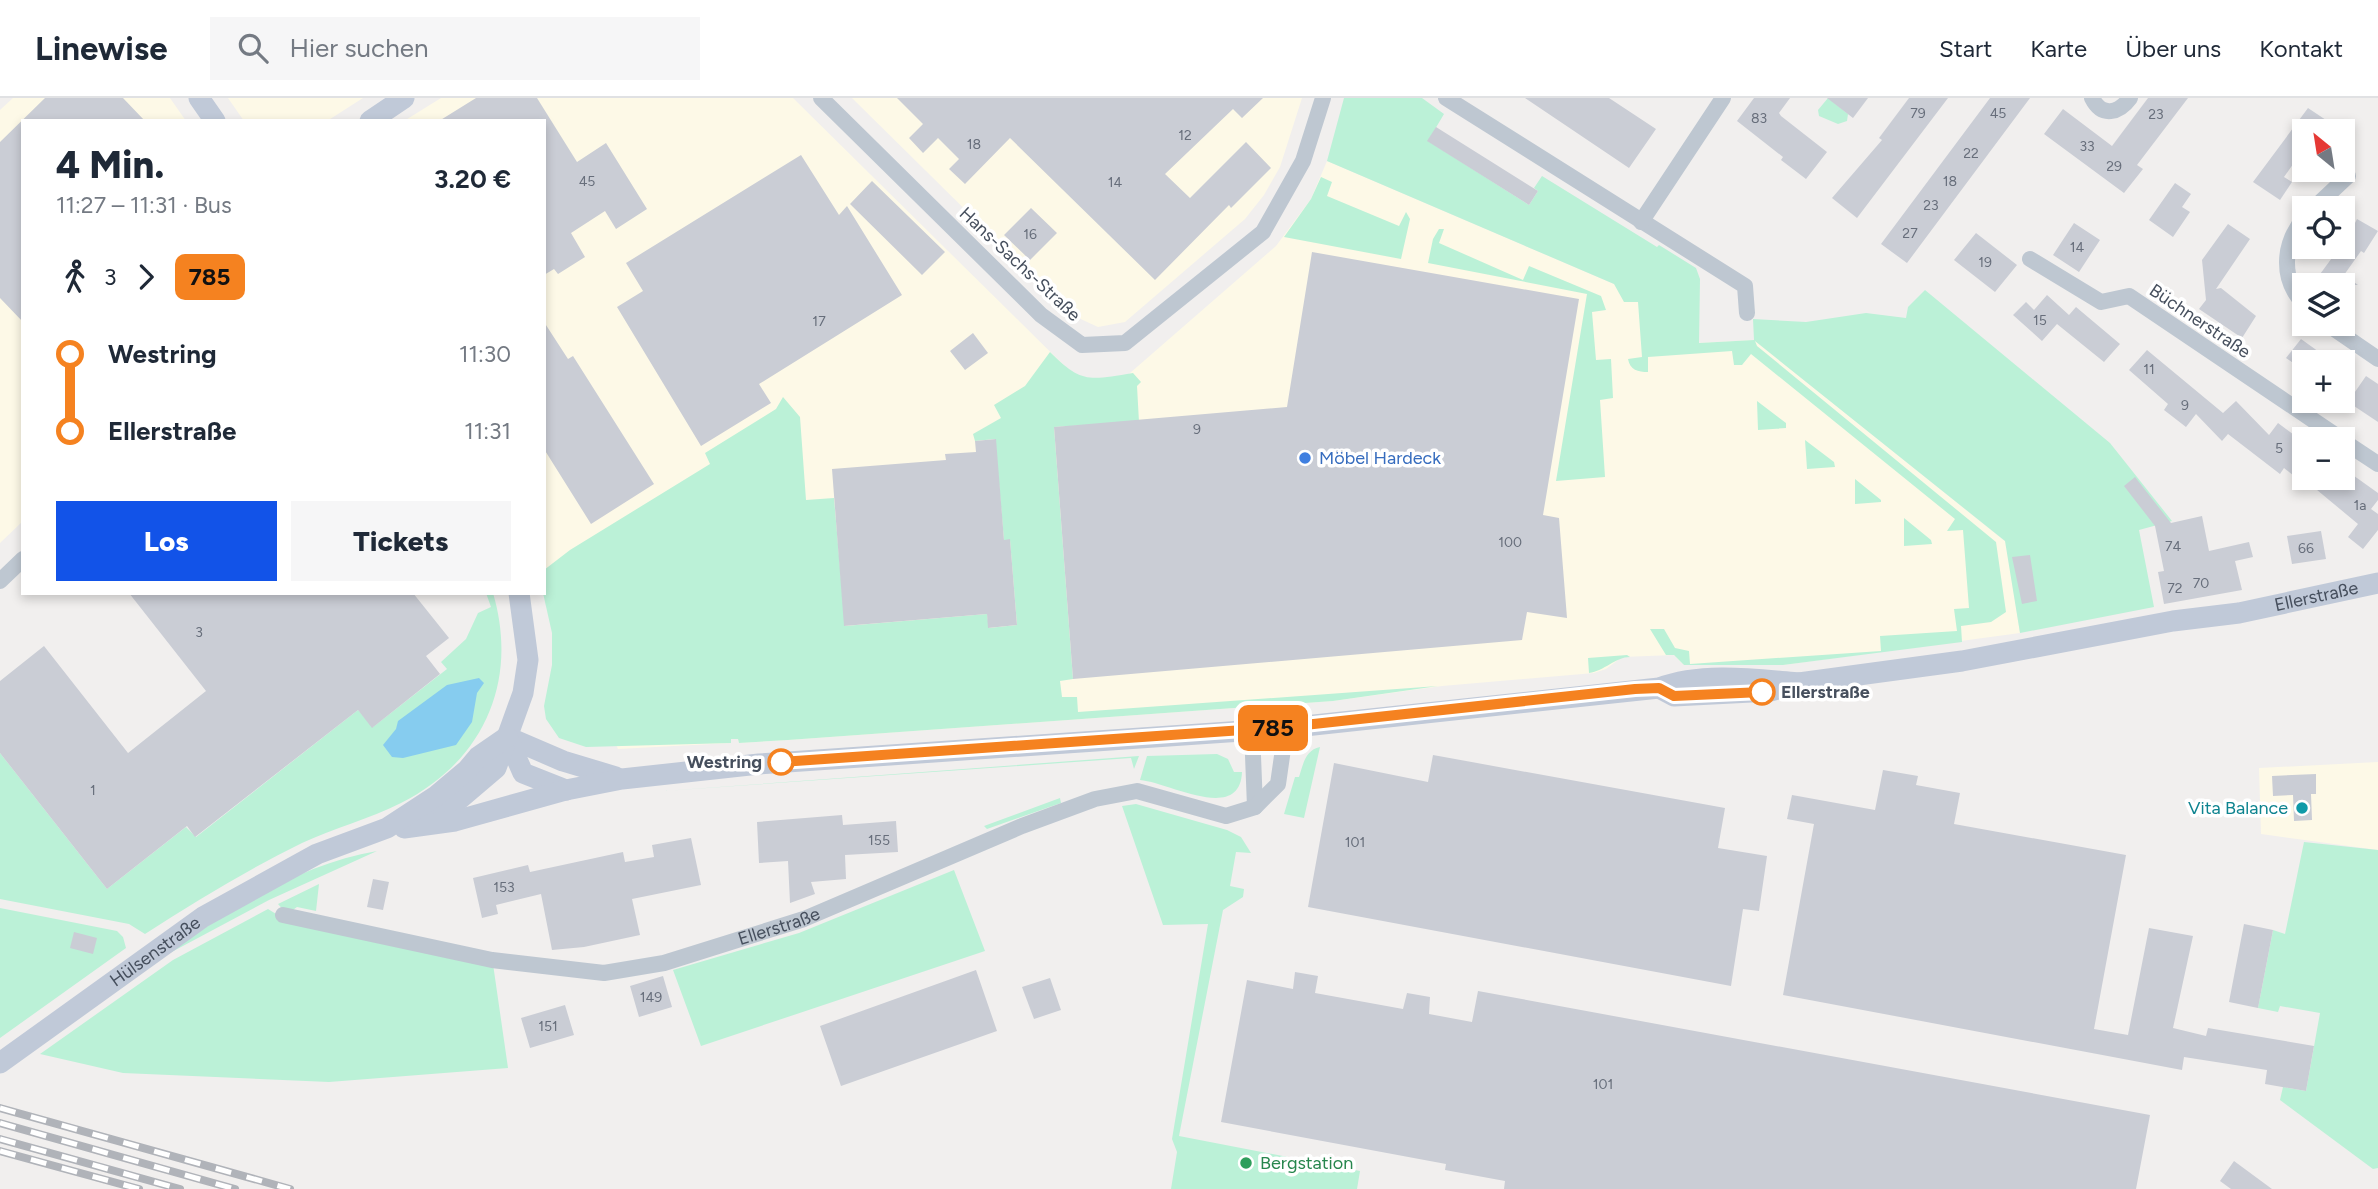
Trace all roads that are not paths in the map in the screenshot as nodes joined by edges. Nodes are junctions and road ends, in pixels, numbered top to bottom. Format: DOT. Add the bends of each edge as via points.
graph roads {
  1 [pos="199,98"];
  2 [pos="404,98"];
  3 [pos="821,98"];
  4 [pos="1323,98"];
  5 [pos="1446,98"];
  6 [pos="1723,98"];
  7 [pos="2092,98"];
  8 [pos="2130,98"];
  9 [pos="214,119"];
  10 [pos="373,119"];
  11 [pos="2343,182"];
  12 [pos="2327,196"];
  13 [pos="1641,222"];
  14 [pos="2292,238"];
  15 [pos="2030,260"];
  16 [pos="2292,284"];
  17 [pos="1747,313"];
  18 [pos="2344,336"];
  19 [pos="2378,359"];
  20 [pos="2323,427"];
  21 [pos="2355,449"];
  22 [pos="2378,464"];
  23 [pos="21,561"];
  24 [pos="0,581"];
  25 [pos="2378,583"];
  26 [pos="519,595"];
  27 [pos="1286,727"];
  28 [pos="1252,730"];
  29 [pos="507,737"];
  30 [pos="622,779"];
  31 [pos="566,790"];
  32 [pos="1255,807"];
  33 [pos="396,828"];
  34 [pos="284,915"];
  35 [pos="0,1063"];
  1 -- 9 [label="main road"];
  2 -- 10 [label="main road"];
  3 -- 4 [label="street, Hans-Sachs-Straße" via="1041,315 1082,345 1125,343 1263,232 1303,160"];
  5 -- 13 [label="street"];
  6 -- 13 [label="street"];
  7 -- 8 [label="street" via="2108,112 2119,110"];
  11 -- 12 [label="street"];
  13 -- 17 [label="street" via="1745,286"];
  14 -- 16 [label="street" via="2286,259"];
  15 -- 20 [label="street, Büchnerstraße" via="2101,302 2129,296"];
  18 -- 19 [label="street"];
  21 -- 22 [label="street, Büchnerstraße"];
  23 -- 24 [label="street"];
  25 -- 27 [label="main road, Ellerstraße" via="2239,613 1962,661 1799,683 1678,681 1659,688"];
  26 -- 29 [label="main road" via="528,660 523,693"];
  27 -- 28 [label="main road, Ellerstraße"];
  27 -- 32 [label="street" via="1278,784"];
  28 -- 30 [label="main road, Ellerstraße" via="759,764"];
  28 -- 32 [label="street"];
  29 -- 30 [label="main road, Ellerstraße"];
  29 -- 31 [label="main road" via="523,773"];
  29 -- 33 [label="main road"];
  30 -- 31 [label="main road, Ellerstraße"];
  31 -- 33 [label="main road, Ellerstraße" via="455,821"];
  32 -- 34 [label="street, Ellerstraße" via="1226,816 1138,791 1095,799 1022,825 804,919 664,963 604,973 492,960"];
  33 -- 35 [label="main road, Hülsenstraße" via="317,854 262,882 203,918"];
}
